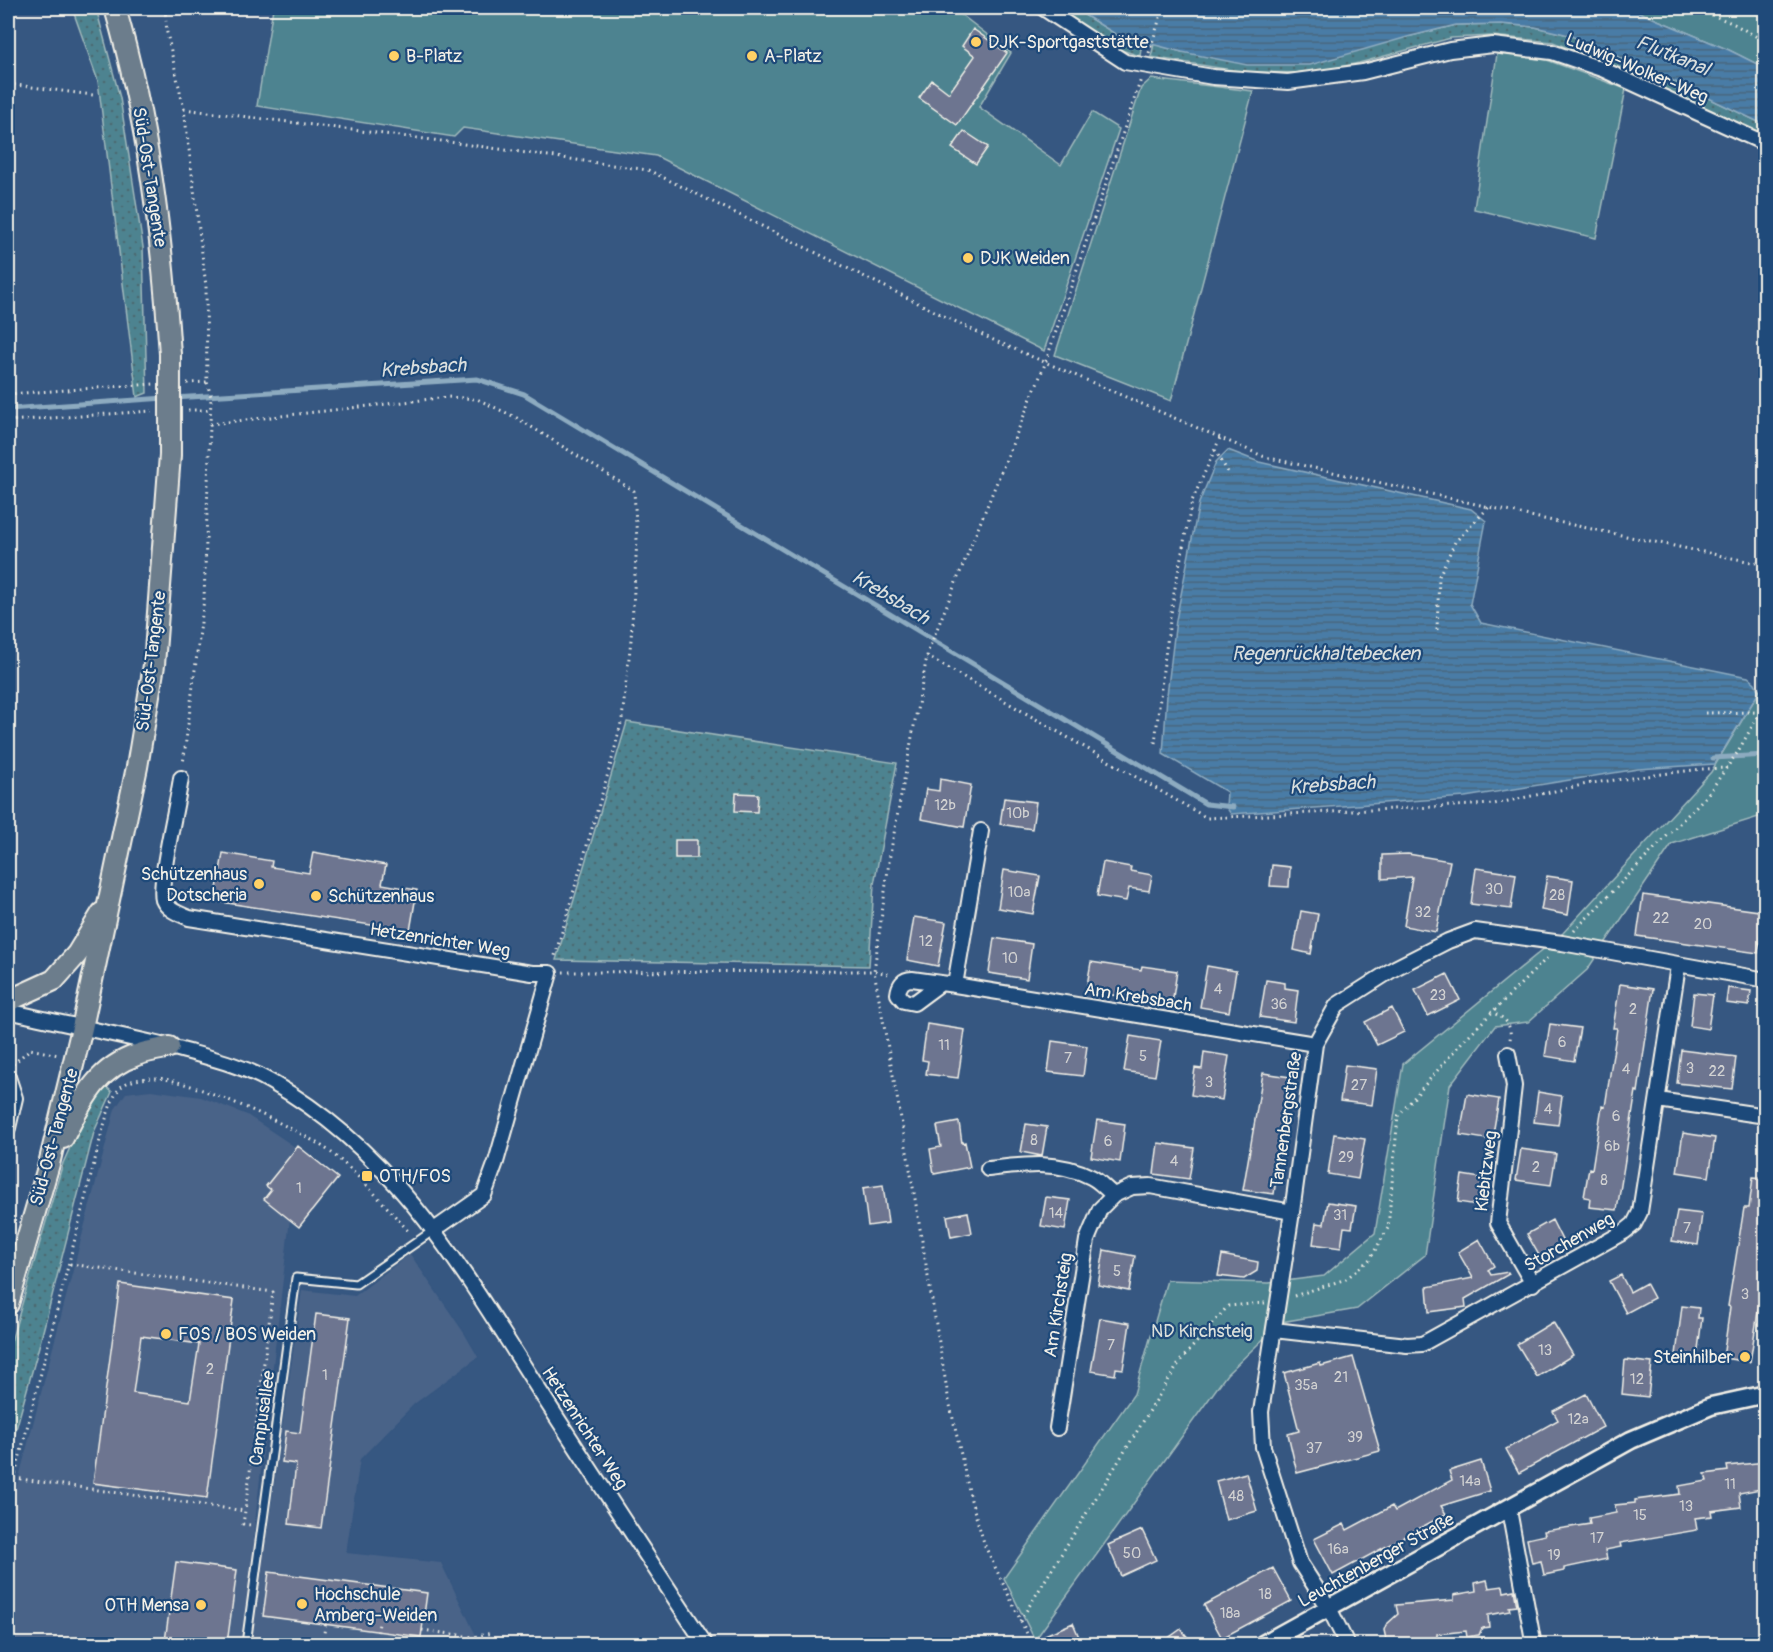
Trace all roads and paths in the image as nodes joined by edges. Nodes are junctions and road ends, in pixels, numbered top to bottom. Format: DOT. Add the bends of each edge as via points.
graph roads {
  1 [pos="116,8"];
  2 [pos="165,8"];
  3 [pos="1043,8"];
  4 [pos="1163,8"];
  5 [pos="1695,8"];
  6 [pos="1766,42"];
  7 [pos="1145,66"];
  8 [pos="8,84"];
  9 [pos="93,95"];
  10 [pos="184,109"];
  11 [pos="1766,144"];
  12 [pos="1045,364"];
  13 [pos="207,382"];
  14 [pos="179,383"];
  15 [pos="159,384"];
  16 [pos="8,394"];
  17 [pos="185,410"];
  18 [pos="210,410"];
  19 [pos="158,411"];
  20 [pos="8,421"];
  21 [pos="210,424"];
  22 [pos="1220,438"];
  23 [pos="1215,450"];
  24 [pos="1229,474"];
  25 [pos="1489,507"];
  26 [pos="1766,565"];
  27 [pos="1437,630"];
  28 [pos="927,656"];
  29 [pos="1766,702"];
  30 [pos="1760,712"];
  31 [pos="1705,713"];
  32 [pos="1155,743"];
  33 [pos="1726,768"];
  34 [pos="181,778"];
  35 [pos="981,831"];
  36 [pos="110,901"];
  37 [pos="1574,931"];
  38 [pos="1678,966"];
  39 [pos="874,970"];
  40 [pos="550,973"];
  41 [pos="1766,980"];
  42 [pos="8,1002"];
  43 [pos="8,1011"];
  44 [pos="1490,1012"];
  45 [pos="82,1028"];
  46 [pos="1315,1044"];
  47 [pos="169,1047"];
  48 [pos="1508,1054"];
  49 [pos="8,1077"];
  50 [pos="1658,1100"];
  51 [pos="1766,1116"];
  52 [pos="8,1128"];
  53 [pos="50,1164"];
  54 [pos="988,1169"];
  55 [pos="367,1176"];
  56 [pos="360,1181"];
  57 [pos="1113,1195"];
  58 [pos="1292,1212"];
  59 [pos="434,1230"];
  60 [pos="70,1264"];
  61 [pos="1533,1284"];
  62 [pos="8,1304"];
  63 [pos="1274,1330"];
  64 [pos="1766,1394"];
  65 [pos="1057,1428"];
  66 [pos="14,1478"];
  67 [pos="8,1503"];
  68 [pos="1509,1510"];
  69 [pos="245,1512"];
  70 [pos="262,1527"];
  71 [pos="1329,1608"];
  72 [pos="327,1616"];
  73 [pos="379,1623"];
  74 [pos="422,1630"];
  75 [pos="492,1634"];
  76 [pos="1534,1642"];
  77 [pos="246,1644"];
  78 [pos="322,1644"];
  79 [pos="376,1644"];
  80 [pos="705,1644"];
  81 [pos="1032,1644"];
  82 [pos="1263,1644"];
  83 [pos="1347,1644"];
  1 -- 36 [label="main road, Süd-Ost-Tangente, bridge" via="140,107 156,199 170,354 170,455 154,665"];
  2 -- 10 [label="path"];
  3 -- 7 [label="street, Ludwig-Wolker-Weg" via="1125,63"];
  4 -- 7 [label="path"];
  5 -- 6 [label="path"];
  7 -- 11 [label="street, Ludwig-Wolker-Weg" via="1213,77 1288,82 1363,72 1450,50 1493,45 1552,52 1604,70"];
  7 -- 12 [label="path"];
  8 -- 9 [label="path"];
  10 -- 12 [label="path" via="648,170"];
  10 -- 13 [label="path" via="206,286"];
  12 -- 22 [label="path"];
  12 -- 28 [label="path"];
  13 -- 14 [label="path"];
  13 -- 18 [label="path"];
  15 -- 16 [label="path"];
  17 -- 18 [label="path"];
  18 -- 21 [label="path"];
  19 -- 20 [label="path"];
  21 -- 34 [label="path" via="204,599"];
  21 -- 40 [label="path" via="448,397 477,399 517,418 634,491 635,585 622,719"];
  22 -- 23 [label="path"];
  22 -- 25 [label="path" via="1265,457"];
  23 -- 24 [label="path"];
  23 -- 32 [label="path" via="1192,501 1174,593"];
  25 -- 26 [label="path"];
  25 -- 27 [label="path" via="1455,542 1439,576"];
  28 -- 33 [label="path" via="1207,818 1494,804 1592,783"];
  28 -- 39 [label="path" via="890,855"];
  29 -- 30 [label="path"];
  30 -- 31 [label="path"];
  30 -- 33 [label="path"];
  33 -- 37 [label="path" via="1708,794"];
  34 -- 40 [label="street, Hetzenrichter Weg" via="162,882 163,900 170,910 189,918"];
  35 -- 46 [label="street, Am Krebsbach" via="948,984"];
  36 -- 42 [label="main road" via="54,980"];
  36 -- 45 [label="main road, Süd-Ost-Tangente"];
  38 -- 41 [label="street, Tannenbergstraße"];
  38 -- 46 [label="street, Tannenbergstraße" via="1476,931 1395,968 1337,1005"];
  38 -- 50 [label="street, Storchenweg"];
  39 -- 40 [label="path"];
  39 -- 81 [label="path" via="948,1396 971,1500 985,1546"];
  40 -- 59 [label="street" via="484,1195"];
  43 -- 45 [label="street, Hetzenrichter Weg"];
  44 -- 48 [label="path" via="1504,1017 1511,1030"];
  45 -- 47 [label="street, Hetzenrichter Weg"];
  45 -- 53 [label="main road, Süd-Ost-Tangente"];
  46 -- 58 [label="street, Tannenbergstraße"];
  47 -- 53 [label="main road" via="135,1055 104,1072 88,1090"];
  47 -- 59 [label="street, Hetzenrichter Weg" via="229,1063 271,1081 335,1125 370,1155"];
  48 -- 61 [label="street, Kiebitzweg" via="1514,1086 1498,1223"];
  49 -- 52 [label="street" via="15,1098"];
  50 -- 51 [label="street"];
  50 -- 61 [label="street, Storchenweg" via="1640,1212 1634,1224"];
  53 -- 62 [label="main road, Süd-Ost-Tangente"];
  54 -- 57 [label="street" via="1055,1165 1094,1178"];
  55 -- 56 [label="path"];
  56 -- 59 [label="path" via="412,1235"];
  56 -- 60 [label="path" via="332,1153 251,1110 186,1084 141,1078 121,1087 111,1104"];
  57 -- 58 [label="street" via="1132,1187 1150,1186"];
  57 -- 65 [label="street, Am Kirchsteig" via="1100,1209 1087,1240"];
  58 -- 63 [label="street, Tannenbergstraße"];
  59 -- 70 [label="lane, Campusallee" via="356,1284 296,1278"];
  59 -- 80 [label="street, Hetzenrichter Weg"];
  60 -- 66 [label="path"];
  60 -- 69 [label="path" via="273,1292"];
  61 -- 63 [label="street, Storchenweg" via="1422,1344"];
  63 -- 71 [label="street, Tannenbergstraße" via="1261,1412 1263,1447 1300,1563"];
  64 -- 68 [label="street, Leuchtenberger Straße" via="1711,1406 1631,1440"];
  66 -- 67 [label="path"];
  66 -- 69 [label="path"];
  68 -- 71 [label="street, Leuchtenberger Straße"];
  68 -- 76 [label="street"];
  69 -- 70 [label="path" via="243,1524"];
  70 -- 77 [label="lane, Campusallee"];
  71 -- 82 [label="street, Leuchtenberger Straße"];
  71 -- 83 [label="street, Tannenbergstraße"];
  72 -- 78 [label="path"];
  73 -- 79 [label="path"];
  74 -- 75 [label="path" via="473,1637"];
}
